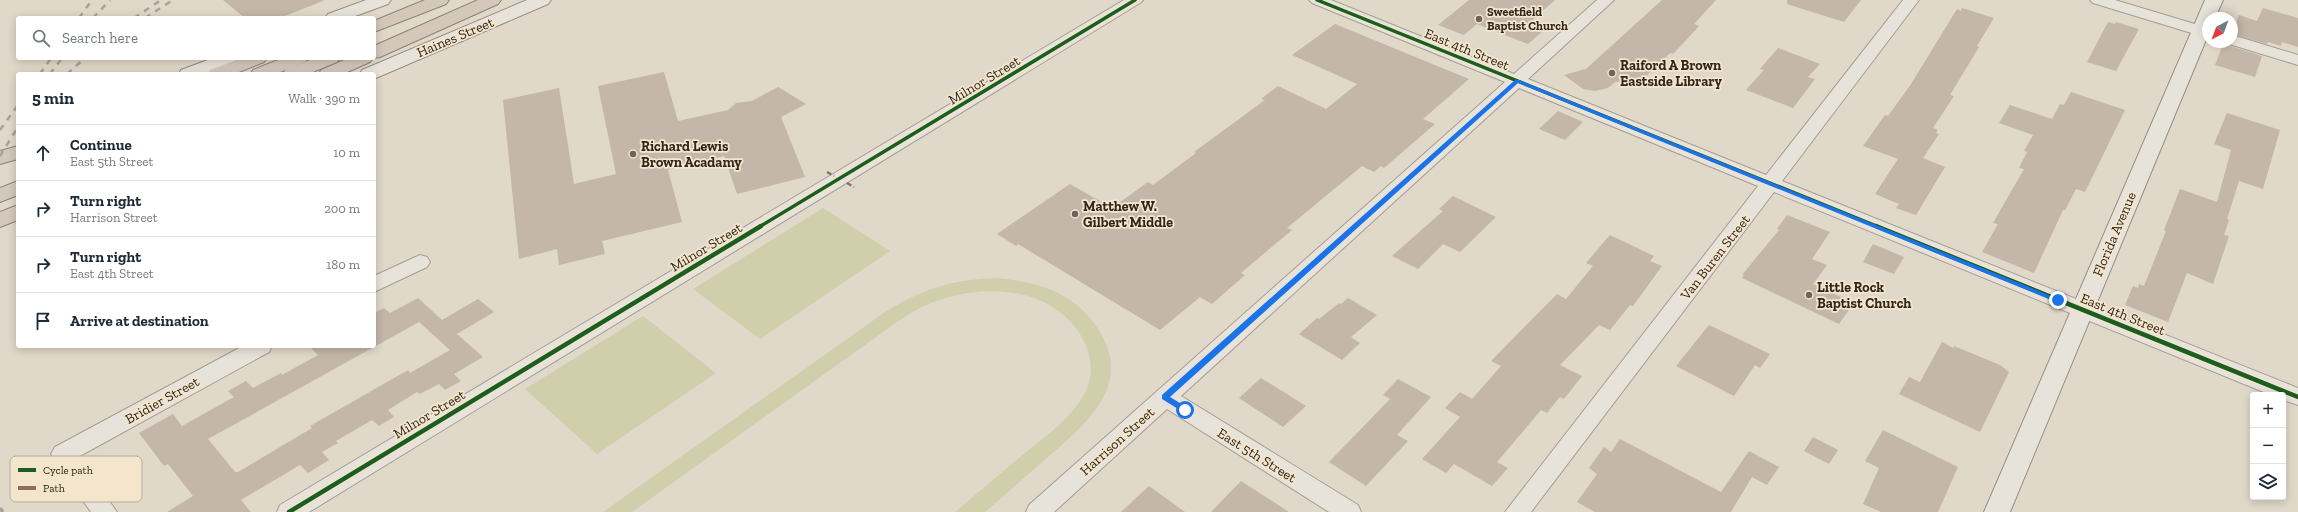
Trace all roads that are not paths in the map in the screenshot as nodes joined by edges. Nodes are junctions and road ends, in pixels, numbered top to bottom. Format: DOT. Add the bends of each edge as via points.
graph roads {
  1 [pos="382,0"];
  2 [pos="416,0"];
  3 [pos="440,0"];
  4 [pos="472,0"];
  5 [pos="492,0"];
  6 [pos="542,0"];
  7 [pos="1134,0"];
  8 [pos="1317,0"];
  9 [pos="1606,0"];
  10 [pos="1911,0"];
  11 [pos="2098,0"];
  12 [pos="2214,0"];
  13 [pos="2211,12"];
  14 [pos="339,16"];
  15 [pos="371,16"];
  16 [pos="376,26"];
  17 [pos="2202,31"];
  18 [pos="376,39"];
  19 [pos="2202,39"];
  20 [pos="2238,42"];
  21 [pos="376,52"];
  22 [pos="224,60"];
  23 [pos="253,60"];
  24 [pos="294,60"];
  25 [pos="326,60"];
  26 [pos="360,60"];
  27 [pos="2298,60"];
  28 [pos="193,72"];
  29 [pos="222,72"];
  30 [pos="265,72"];
  31 [pos="297,72"];
  32 [pos="332,72"];
  33 [pos="374,72"];
  34 [pos="1517,81"];
  35 [pos="16,153"];
  36 [pos="0,158"];
  37 [pos="16,174"];
  38 [pos="0,181"];
  39 [pos="1771,184"];
  40 [pos="16,189"];
  41 [pos="0,195"];
  42 [pos="16,213"];
  43 [pos="0,220"];
  44 [pos="420,262"];
  45 [pos="376,284"];
  46 [pos="2082,310"];
  47 [pos="257,348"];
  48 [pos="1165,397"];
  49 [pos="2298,397"];
  50 [pos="64,456"];
  51 [pos="98,502"];
  52 [pos="105,512"];
  53 [pos="289,512"];
  54 [pos="1038,512"];
  55 [pos="1349,512"];
  56 [pos="1517,512"];
  57 [pos="1997,512"];
  1 -- 14 [label="street"];
  2 -- 15 [label="highway"];
  3 -- 16 [label="highway"];
  4 -- 18 [label="highway"];
  5 -- 21 [label="highway"];
  6 -- 33 [label="street, Haines Street"];
  7 -- 53 [label="street, Milnor Street"];
  8 -- 34 [label="street, East 4th Street"];
  9 -- 34 [label="street, Harrison Street"];
  10 -- 39 [label="street, Van Buren Street"];
  11 -- 17 [label="street"];
  12 -- 13 [label="street, Florida Avenue"];
  19 -- 46 [label="street, Florida Avenue"];
  20 -- 27 [label="street"];
  22 -- 28 [label="street"];
  23 -- 29 [label="highway"];
  24 -- 30 [label="highway"];
  25 -- 31 [label="highway"];
  26 -- 32 [label="highway"];
  34 -- 39 [label="street, East 4th Street"];
  34 -- 48 [label="street, Harrison Street"];
  35 -- 36 [label="highway"];
  37 -- 38 [label="highway"];
  39 -- 46 [label="street, East 4th Street"];
  39 -- 56 [label="street, Van Buren Street"];
  40 -- 41 [label="highway"];
  42 -- 43 [label="highway"];
  44 -- 45 [label="street"];
  46 -- 49 [label="street, East 4th Street"];
  46 -- 57 [label="street, Florida Avenue"];
  47 -- 50 [label="street, Bridier Street" via="63,454"];
  48 -- 54 [label="street, Harrison Street"];
  48 -- 55 [label="street, East 5th Street"];
  51 -- 52 [label="street, Bridier Street"];
}
